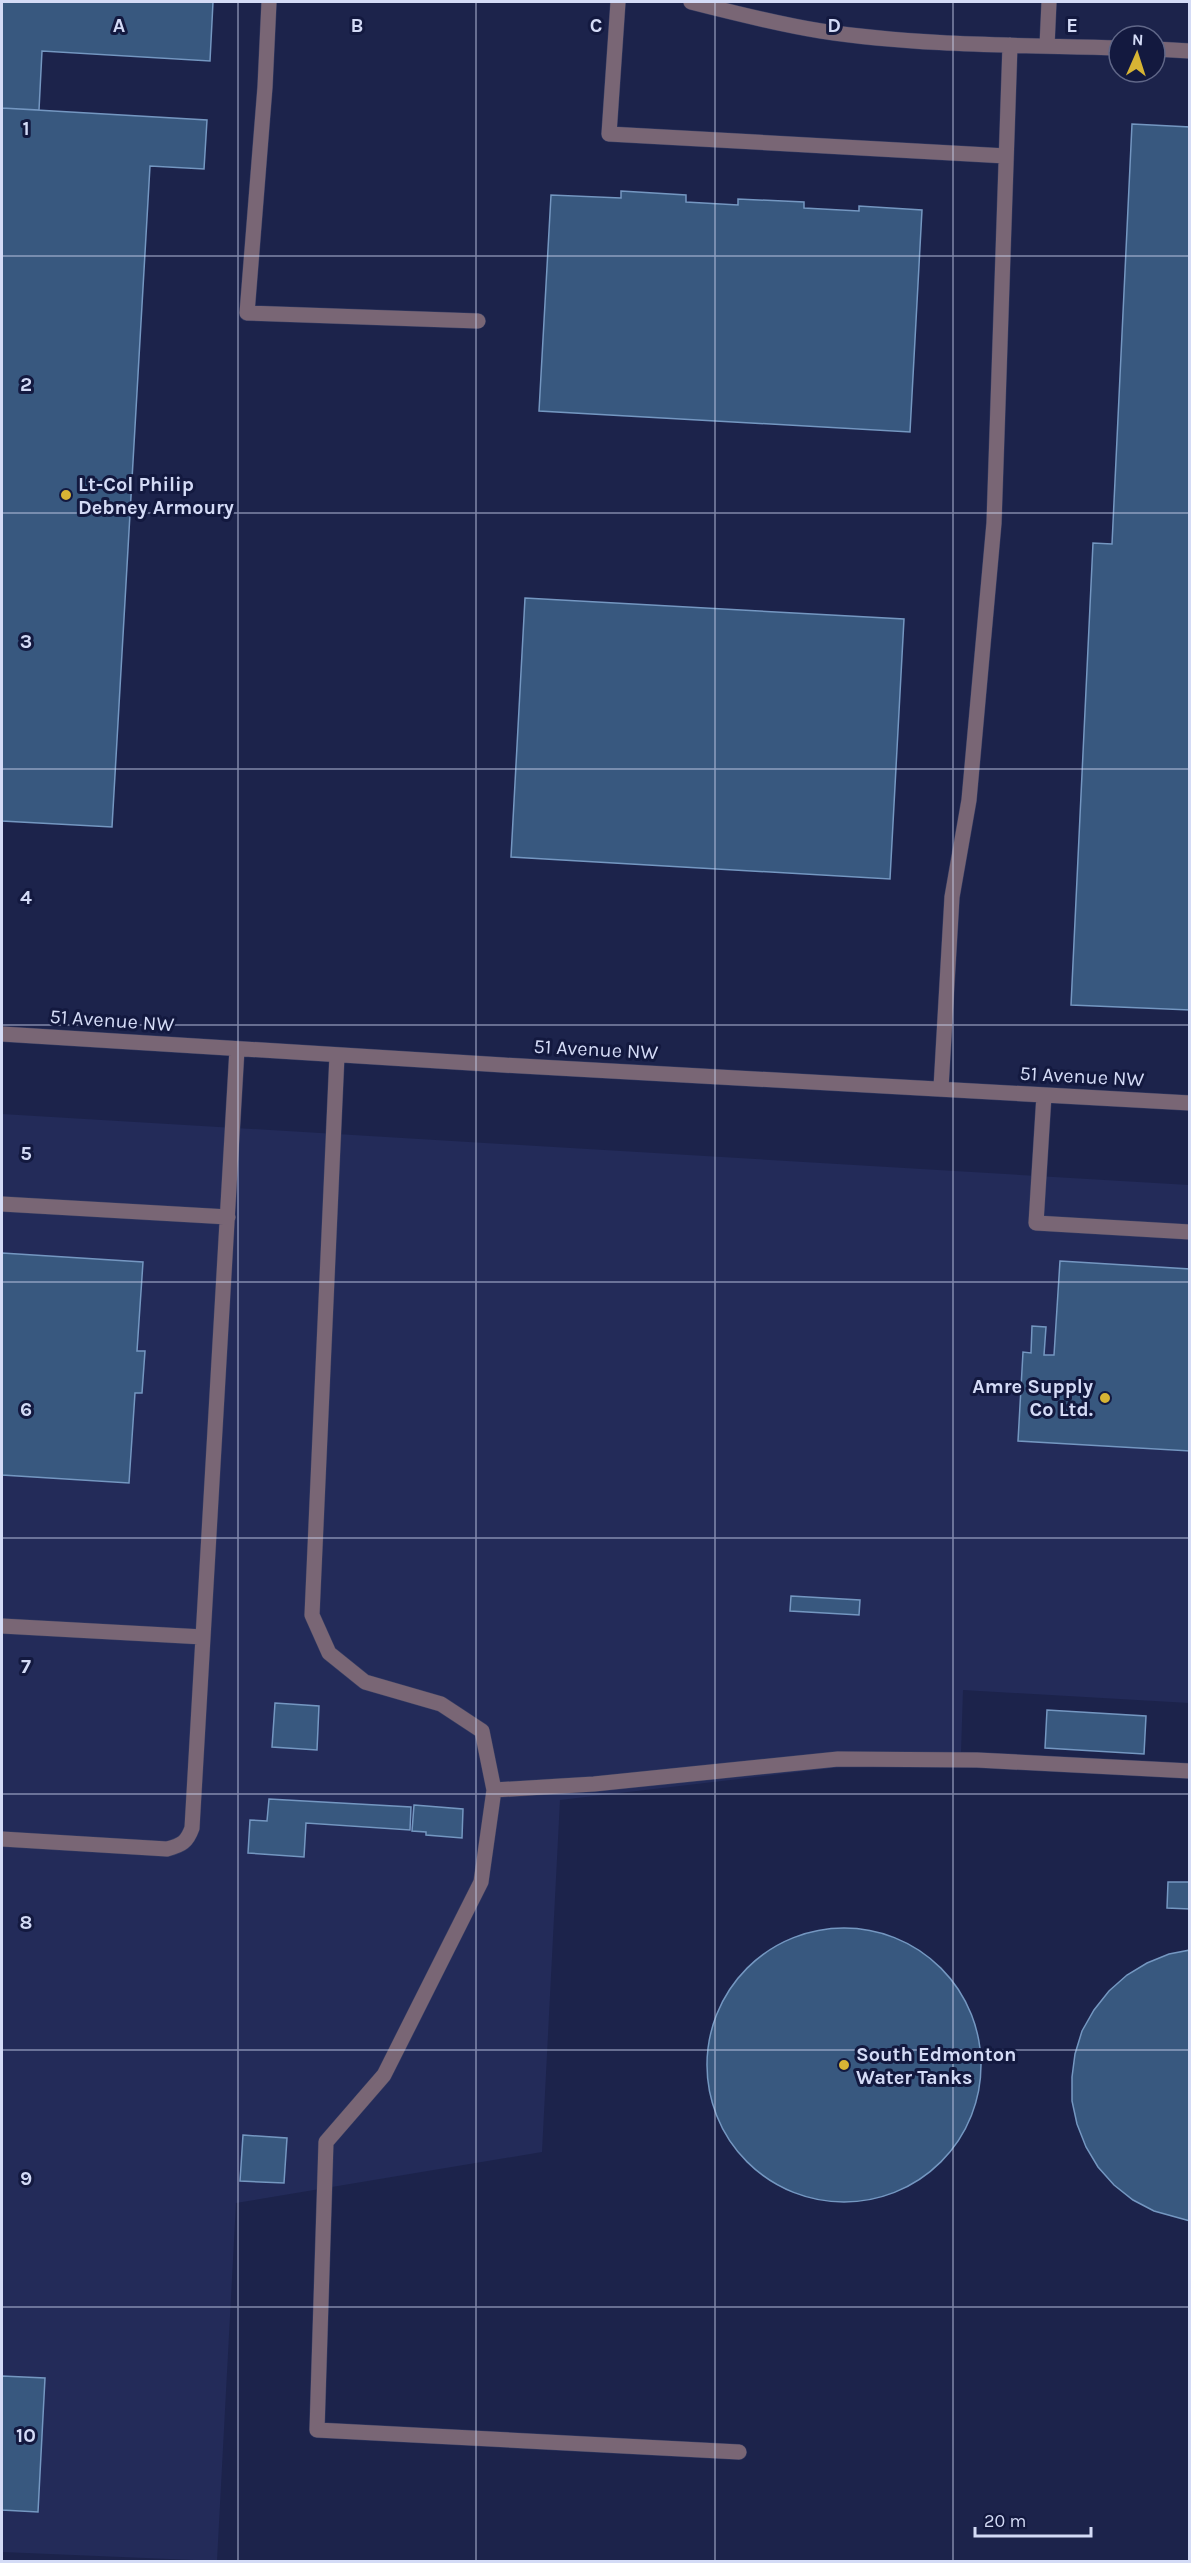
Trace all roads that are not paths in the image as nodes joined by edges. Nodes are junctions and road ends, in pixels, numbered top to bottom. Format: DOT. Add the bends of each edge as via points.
graph roads {
  1 [pos="269,2"];
  2 [pos="618,2"];
  3 [pos="692,2"];
  4 [pos="1049,2"];
  5 [pos="1010,45"];
  6 [pos="1047,46"];
  7 [pos="1107,48"];
  8 [pos="1167,50"];
  9 [pos="1190,51"];
  10 [pos="1006,156"];
  11 [pos="478,321"];
  12 [pos="2,1034"];
  13 [pos="237,1049"];
  14 [pos="337,1055"];
  15 [pos="941,1088"];
  16 [pos="1044,1095"];
  17 [pos="1190,1102"];
  18 [pos="2,1204"];
  19 [pos="228,1217"];
  20 [pos="1190,1232"];
  21 [pos="2,1626"];
  22 [pos="203,1637"];
  23 [pos="1190,1771"];
  24 [pos="494,1791"];
  25 [pos="2,1839"];
  26 [pos="739,2452"];
  1 -- 11 [label="street" via="247,313"];
  2 -- 10 [label="street" via="609,134"];
  3 -- 5 [label="street" via="822,31"];
  4 -- 6 [label="street"];
  5 -- 6 [label="street"];
  5 -- 10 [label="street"];
  6 -- 7 [label="street"];
  8 -- 9 [label="street"];
  10 -- 15 [label="street" via="994,523 969,800 952,897"];
  12 -- 13 [label="street, 51 Avenue NW"];
  13 -- 14 [label="street, 51 Avenue NW"];
  13 -- 19 [label="street"];
  14 -- 15 [label="street, 51 Avenue NW"];
  14 -- 24 [label="street" via="312,1615 329,1653 365,1682 441,1704 482,1731"];
  15 -- 16 [label="street, 51 Avenue NW"];
  16 -- 17 [label="street, 51 Avenue NW"];
  16 -- 20 [label="street" via="1036,1223"];
  18 -- 19 [label="street"];
  19 -- 22 [label="street"];
  21 -- 22 [label="street"];
  22 -- 25 [label="street" via="192,1828 188,1839 167,1849"];
  23 -- 24 [label="street" via="977,1760 838,1759"];
  24 -- 26 [label="street" via="482,1882 384,2075 326,2142 317,2430"];
}
